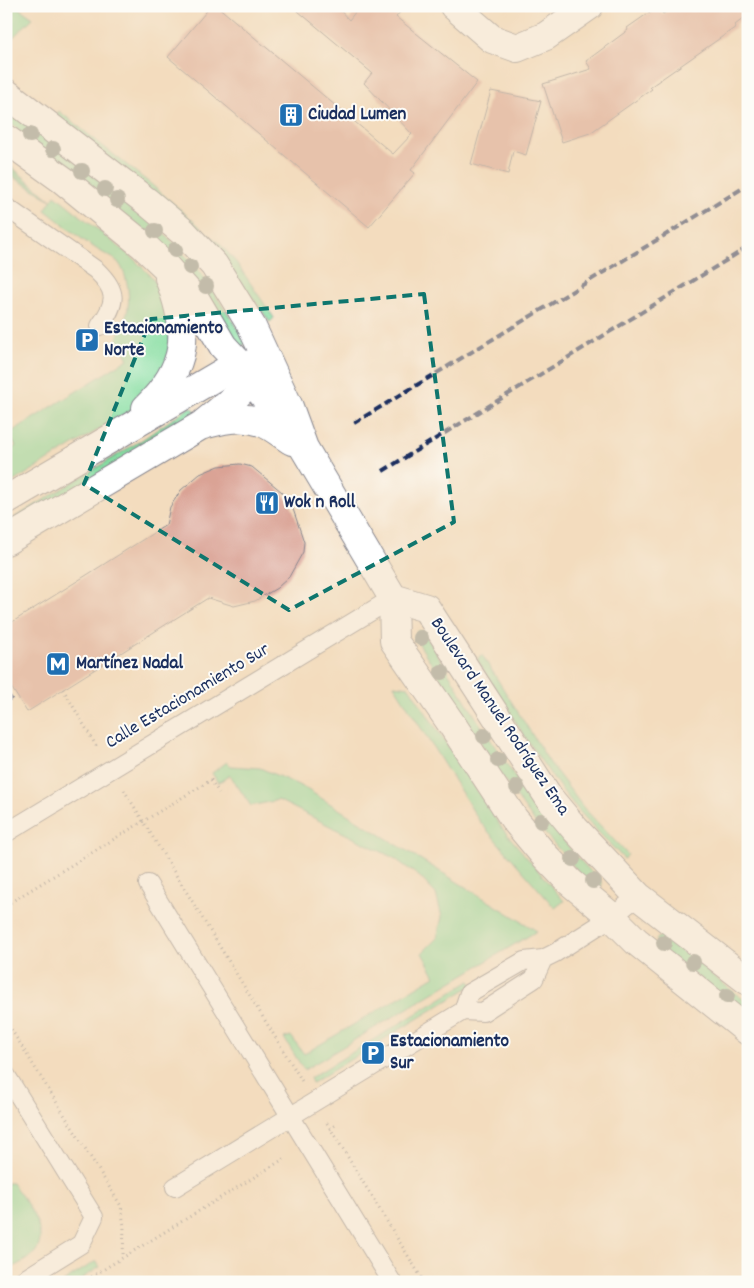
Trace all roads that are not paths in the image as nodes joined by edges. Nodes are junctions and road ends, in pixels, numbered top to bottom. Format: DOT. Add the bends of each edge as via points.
graph roads {
  1 [pos="454,6"];
  2 [pos="589,6"];
  3 [pos="6,93"];
  4 [pos="6,139"];
  5 [pos="6,207"];
  6 [pos="164,265"];
  7 [pos="252,325"];
  8 [pos="100,326"];
  9 [pos="249,370"];
  10 [pos="289,407"];
  11 [pos="200,426"];
  12 [pos="102,442"];
  13 [pos="304,448"];
  14 [pos="6,500"];
  15 [pos="6,541"];
  16 [pos="393,598"];
  17 [pos="6,833"];
  18 [pos="148,884"];
  19 [pos="638,896"];
  20 [pos="612,917"];
  21 [pos="543,959"];
  22 [pos="748,981"];
  23 [pos="463,1011"];
  24 [pos="748,1031"];
  25 [pos="6,1074"];
  26 [pos="291,1116"];
  27 [pos="175,1186"];
  28 [pos="20,1282"];
  29 [pos="392,1282"];
  1 -- 2 [label="street" via="492,40 517,48 546,36"];
  3 -- 7 [label="street" via="183,232 214,265"];
  4 -- 6 [label="street" via="63,180"];
  5 -- 8 [label="lane" via="108,281 114,298 110,312"];
  6 -- 9 [label="street" via="197,302 223,346"];
  6 -- 12 [label="street" via="182,320 183,344 178,366 162,393 144,411"];
  7 -- 9 [label="street" via="256,350"];
  7 -- 10 [label="street"];
  9 -- 10 [label="street"];
  9 -- 11 [label="street" via="229,403"];
  9 -- 12 [label="street"];
  9 -- 13 [label="street"];
  10 -- 13 [label="street"];
  11 -- 13 [label="street" via="224,419 263,422"];
  11 -- 15 [label="street"];
  12 -- 14 [label="street"];
  13 -- 16 [label="street"];
  16 -- 17 [label="lane, Calle Estacionamiento Sur"];
  16 -- 19 [label="street, Boulevard Manuel Rodríguez Ema" via="426,608 550,799"];
  16 -- 20 [label="street" via="394,641 494,790 545,856"];
  18 -- 26 [label="lane"];
  19 -- 20 [label="lane"];
  19 -- 22 [label="street, Boulevard Manuel Rodríguez Ema"];
  20 -- 21 [label="lane"];
  20 -- 24 [label="street" via="636,941"];
  21 -- 23 [label="lane" via="524,961 469,993"];
  21 -- 23 [label="lane" via="534,979 527,984 483,1012"];
  23 -- 26 [label="lane"];
  25 -- 28 [label="lane" via="94,1217 81,1244"];
  26 -- 27 [label="lane"];
  26 -- 29 [label="lane"];
}
